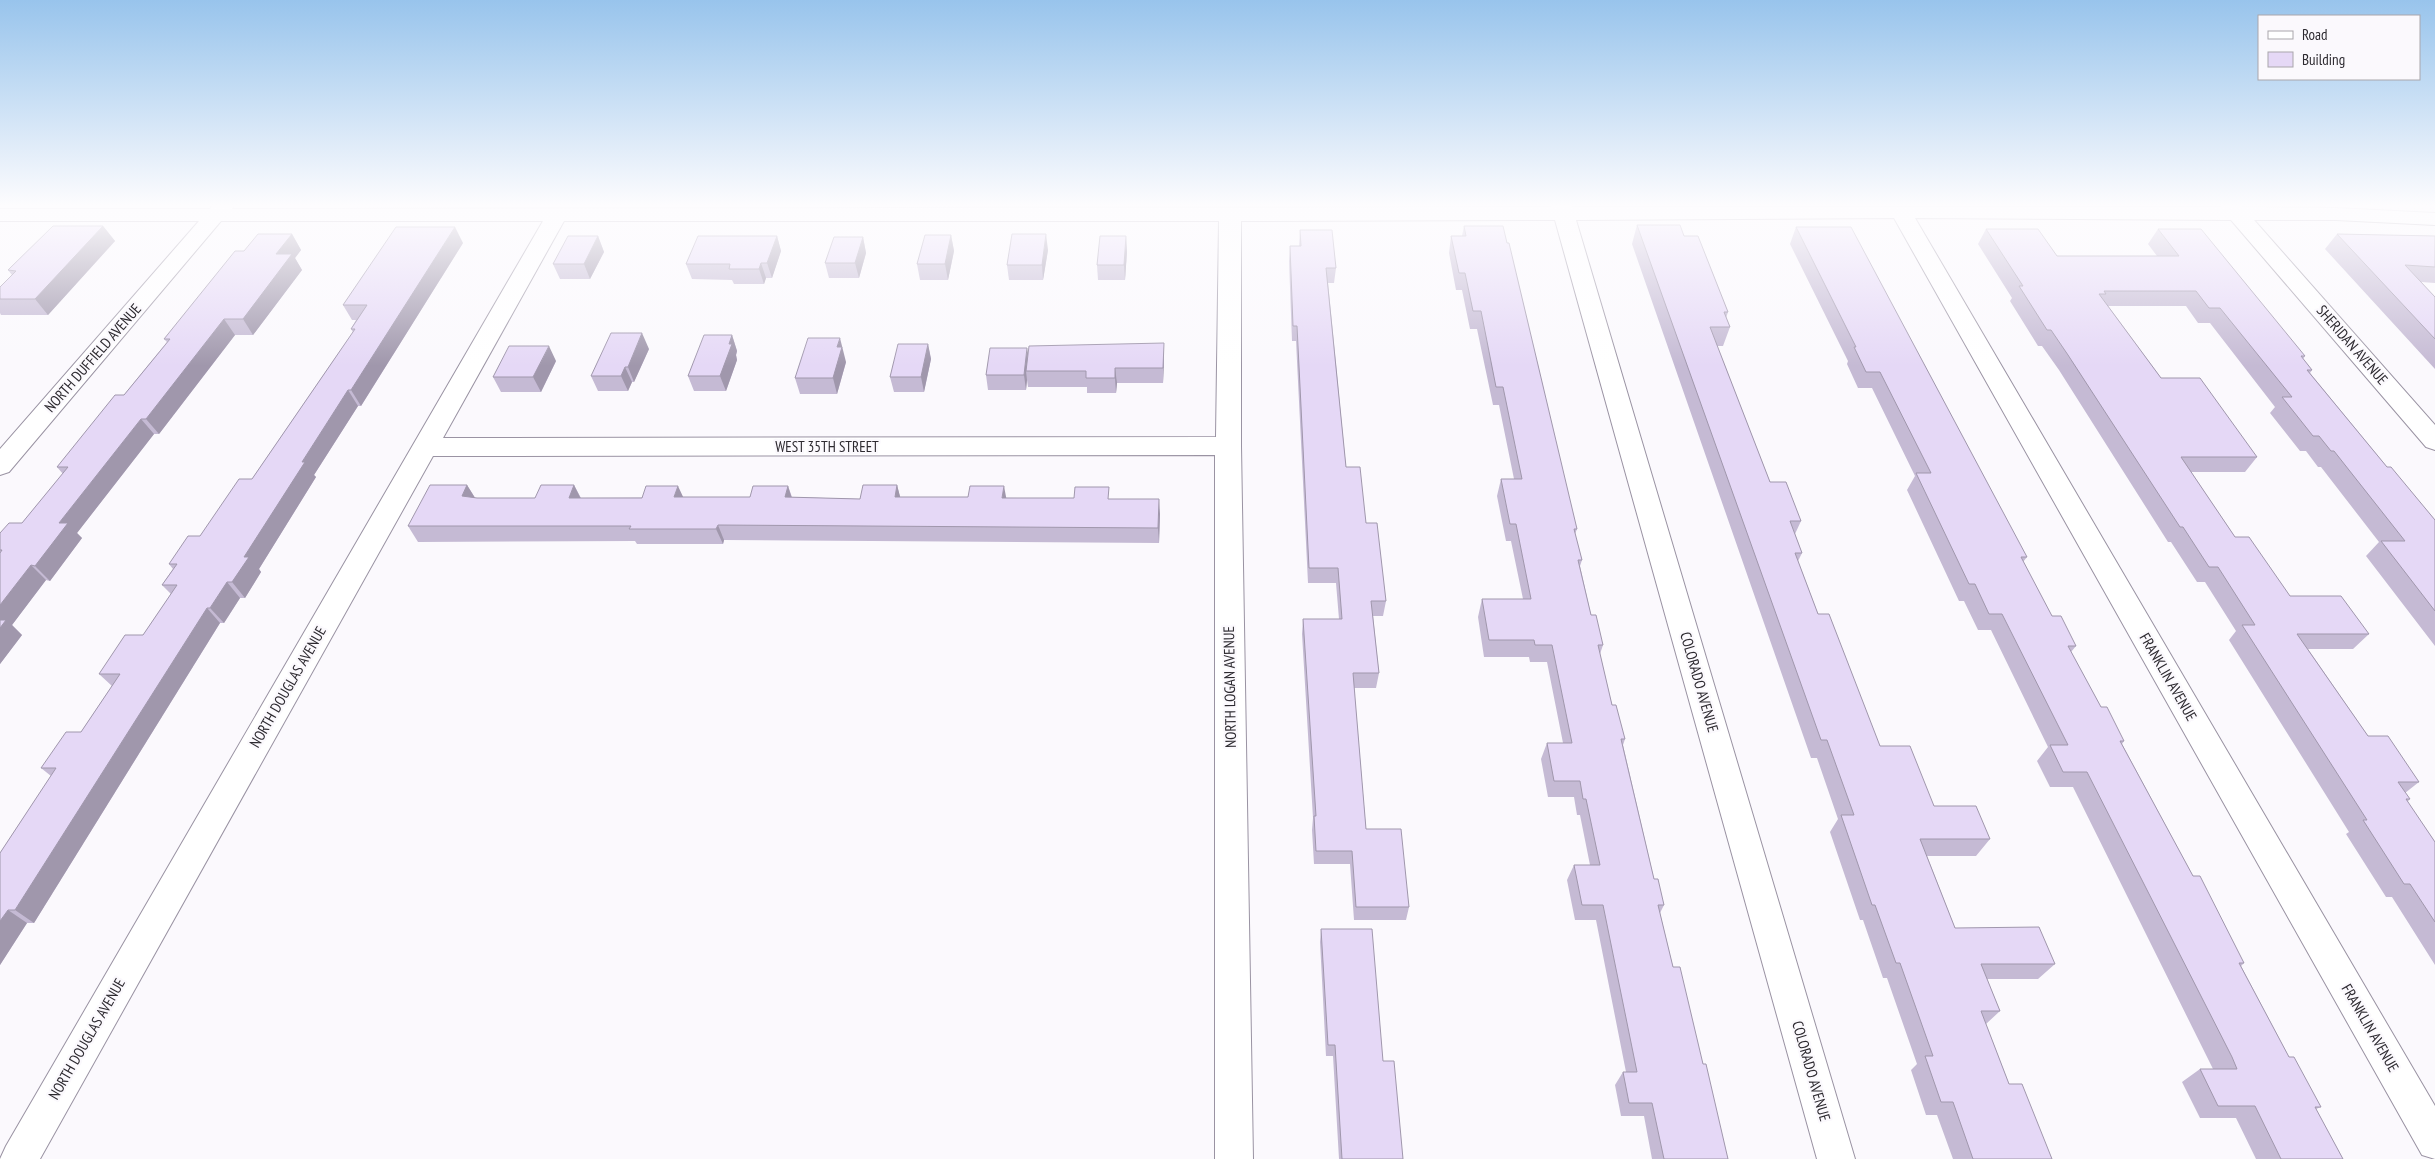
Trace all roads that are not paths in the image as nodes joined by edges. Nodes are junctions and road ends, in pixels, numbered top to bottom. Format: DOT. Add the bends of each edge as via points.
graph roads {
  1 [pos="179,258"];
  2 [pos="533,258"];
  3 [pos="1230,258"];
  4 [pos="1576,258"];
  5 [pos="1927,258"];
  6 [pos="2276,258"];
  7 [pos="2435,441"];
  8 [pos="1228,446"];
  9 [pos="426,447"];
  10 [pos="0,466"];
  11 [pos="2435,1142"];
  12 [pos="19,1159"];
  13 [pos="1234,1159"];
  14 [pos="1836,1159"];
  1 -- 10 [label="street, NORTH DUFFIELD AVENUE"];
  2 -- 9 [label="street, NORTH DOUGLAS AVENUE"];
  3 -- 8 [label="street, NORTH LOGAN AVENUE"];
  4 -- 14 [label="street, COLORADO AVENUE"];
  5 -- 11 [label="street, FRANKLIN AVENUE"];
  6 -- 7 [label="street, SHERIDAN AVENUE"];
  8 -- 9 [label="street, WEST 35TH STREET"];
  8 -- 13 [label="street, NORTH LOGAN AVENUE"];
  9 -- 12 [label="street, NORTH DOUGLAS AVENUE"];
}
